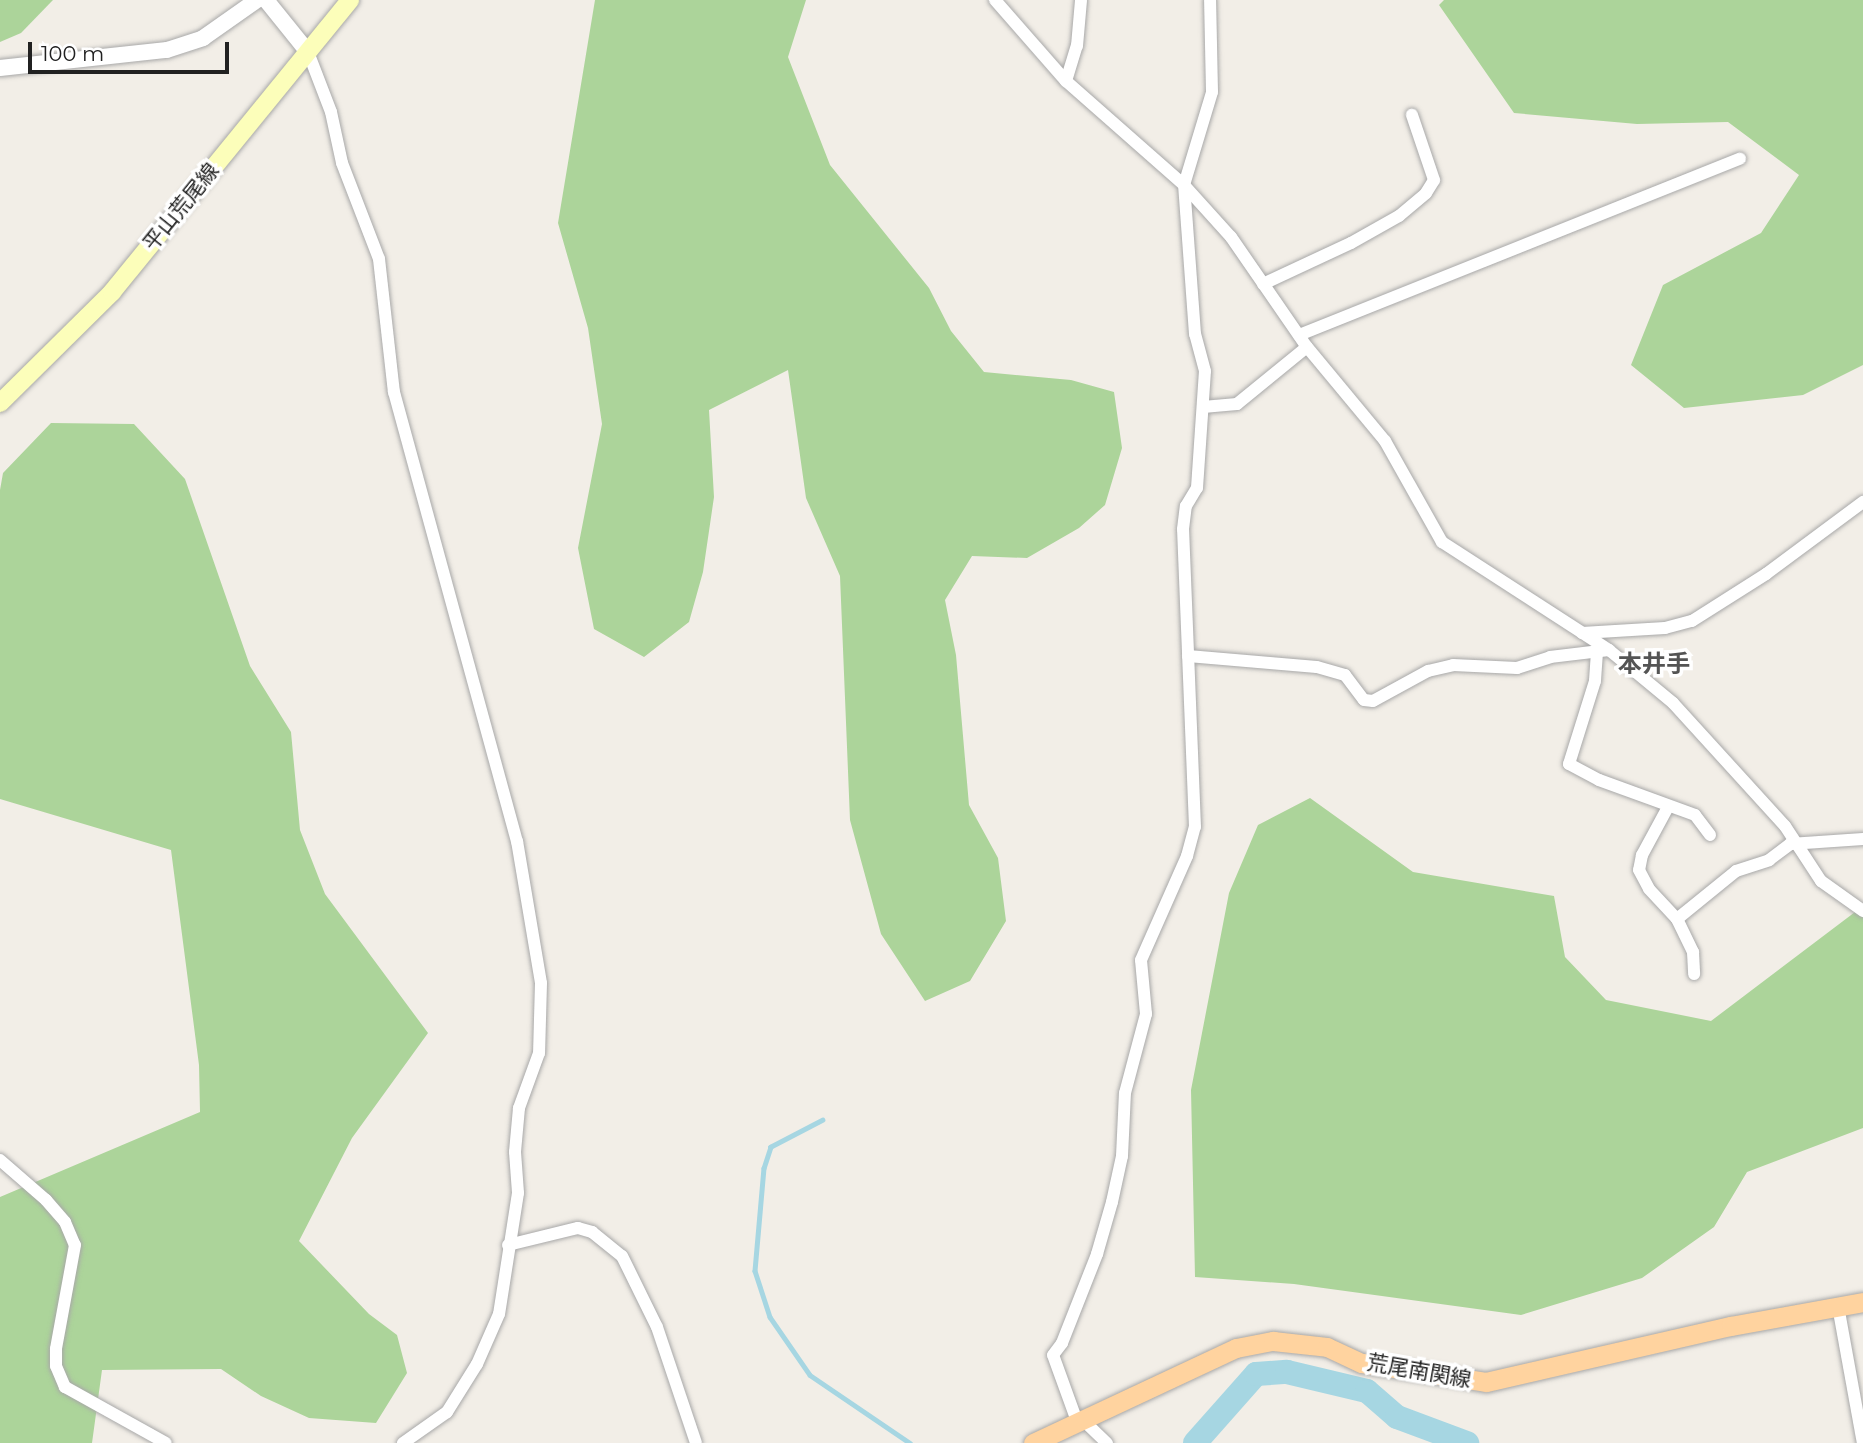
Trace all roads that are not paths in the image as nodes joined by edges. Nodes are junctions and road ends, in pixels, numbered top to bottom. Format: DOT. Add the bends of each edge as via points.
graph roads {
  1 [pos="257,0"];
  2 [pos="266,0"];
  3 [pos="350,0"];
  4 [pos="995,0"];
  5 [pos="1081,0"];
  6 [pos="1210,0"];
  7 [pos="308,52"];
  8 [pos="0,68"];
  9 [pos="1066,81"];
  10 [pos="1412,115"];
  11 [pos="1740,159"];
  12 [pos="1184,186"];
  13 [pos="1263,284"];
  14 [pos="1299,335"];
  15 [pos="1307,347"];
  16 [pos="0,403"];
  17 [pos="1203,407"];
  18 [pos="1863,502"];
  19 [pos="1578,632"];
  20 [pos="1603,651"];
  21 [pos="1188,656"];
  22 [pos="1668,807"];
  23 [pos="1710,835"];
  24 [pos="1863,839"];
  25 [pos="1797,843"];
  26 [pos="1863,911"];
  27 [pos="1677,919"];
  28 [pos="1694,974"];
  29 [pos="0,1160"];
  30 [pos="509,1245"];
  31 [pos="1863,1302"];
  32 [pos="1838,1306"];
  33 [pos="1081,1422"];
  34 [pos="166,1443"];
  35 [pos="403,1443"];
  36 [pos="695,1443"];
  37 [pos="1033,1443"];
  38 [pos="1107,1443"];
  39 [pos="1863,1443"];
  1 -- 8 [label="street" via="203,38 167,50"];
  2 -- 7 [label="street"];
  3 -- 7 [label="main road, 平山荒尾線"];
  4 -- 9 [label="street"];
  5 -- 9 [label="street" via="1077,46"];
  6 -- 12 [label="street" via="1212,92"];
  7 -- 16 [label="main road, 平山荒尾線" via="112,292"];
  7 -- 30 [label="street" via="379,259 394,392 517,841 541,983 539,1054 519,1108 518,1193"];
  9 -- 12 [label="street"];
  10 -- 13 [label="street" via="1434,180 1426,193 1399,216 1351,243"];
  11 -- 14 [label="street"];
  12 -- 13 [label="street" via="1231,237"];
  12 -- 17 [label="street" via="1195,334 1205,371"];
  13 -- 14 [label="street"];
  14 -- 15 [label="street"];
  15 -- 17 [label="street" via="1237,404"];
  15 -- 19 [label="street" via="1385,441 1422,514 1442,542"];
  17 -- 21 [label="street" via="1197,488 1186,506 1183,529"];
  18 -- 19 [label="street" via="1766,574 1692,621 1654,629"];
  19 -- 20 [label="street"];
  20 -- 21 [label="street" via="1550,657 1517,668 1452,665 1428,671 1373,701 1364,700 1345,676 1317,667"];
  20 -- 22 [label="street" via="1569,764"];
  20 -- 25 [label="street" via="1673,703"];
  21 -- 33 [label="street" via="1195,827 1141,960 1146,1014 1125,1093 1122,1156 1112,1202 1097,1254 1053,1356"];
  22 -- 23 [label="street" via="1695,815"];
  22 -- 27 [label="street" via="1642,855 1639,870 1649,889"];
  24 -- 25 [label="street"];
  25 -- 26 [label="street" via="1821,881"];
  25 -- 27 [label="street" via="1769,860 1736,871"];
  27 -- 28 [label="street" via="1693,952"];
  29 -- 34 [label="street" via="52,1208 75,1245 56,1349 56,1366 65,1387"];
  30 -- 35 [label="street" via="499,1314 477,1364 447,1412"];
  30 -- 36 [label="street" via="578,1228 592,1232 622,1256 657,1327"];
  31 -- 32 [label="main road, 荒尾南関線"];
  32 -- 33 [label="main road, 荒尾南関線" via="1486,1382 1362,1363 1327,1348 1273,1341 1236,1348"];
  32 -- 39 [label="street"];
  33 -- 37 [label="main road, 荒尾南関線"];
  33 -- 38 [label="street"];
}
